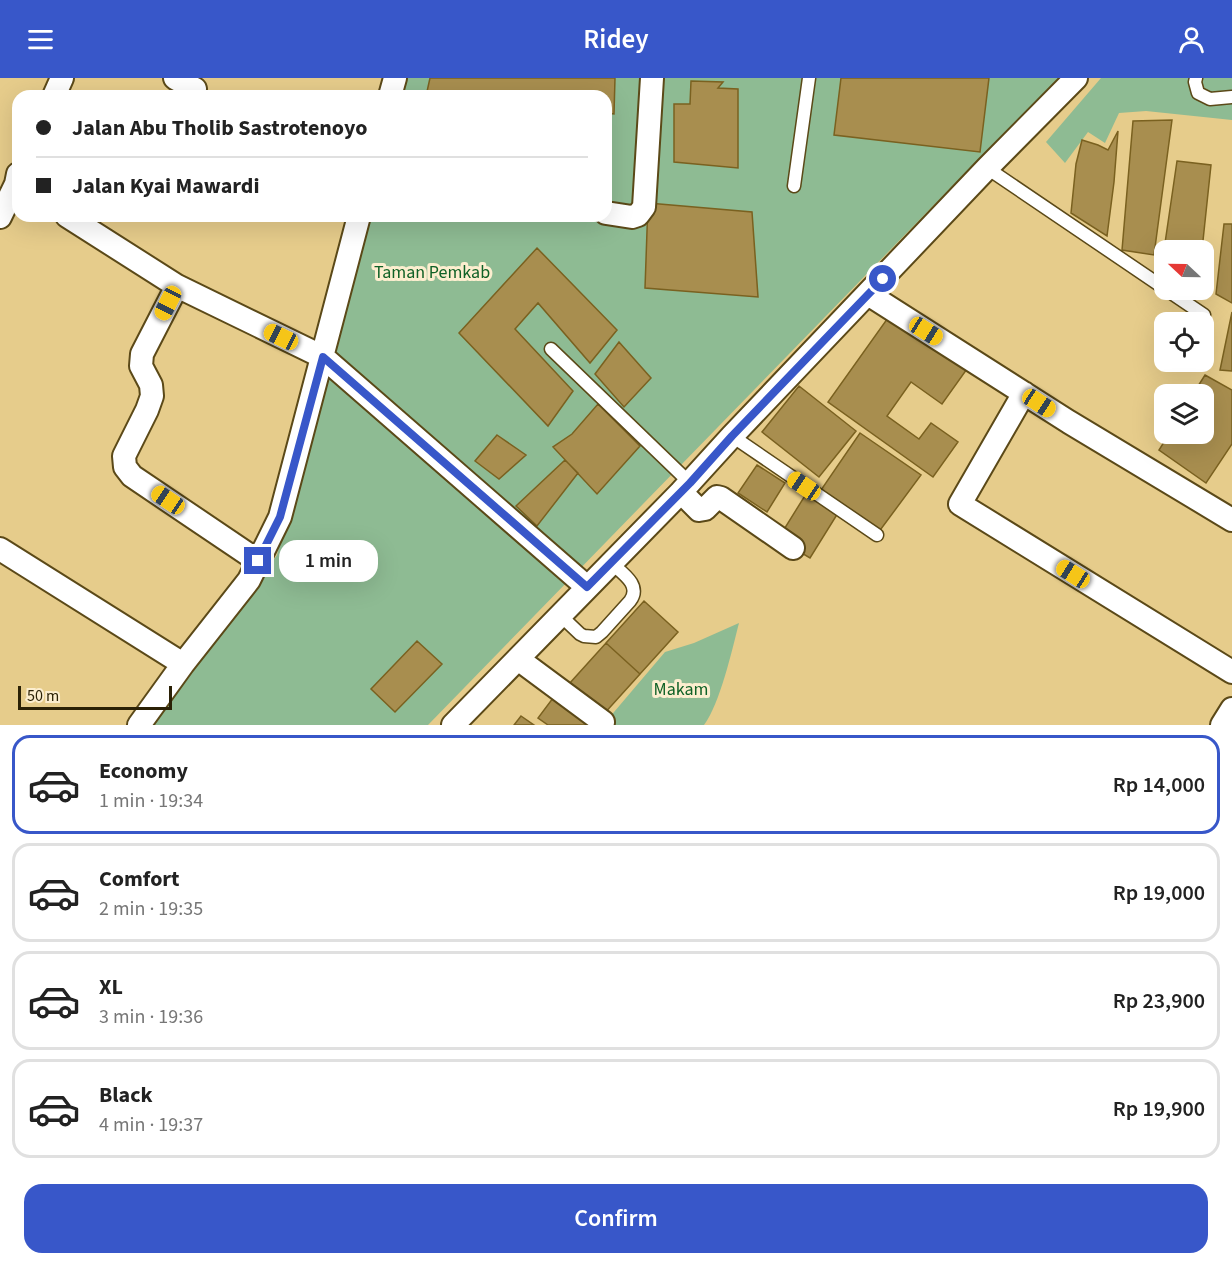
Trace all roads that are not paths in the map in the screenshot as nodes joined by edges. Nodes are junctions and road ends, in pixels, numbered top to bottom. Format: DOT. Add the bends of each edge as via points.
graph roads {
  1 [pos="175,78"];
  2 [pos="652,78"];
  3 [pos="809,78"];
  4 [pos="1076,78"];
  5 [pos="1196,78"];
  6 [pos="195,89"];
  7 [pos="1232,97"];
  8 [pos="0,166"];
  9 [pos="987,168"];
  10 [pos="12,175"];
  11 [pos="795,186"];
  12 [pos="12,190"];
  13 [pos="612,214"];
  14 [pos="0,217"];
  15 [pos="76,222"];
  16 [pos="357,222"];
  17 [pos="1154,282"];
  18 [pos="177,286"];
  19 [pos="868,294"];
  20 [pos="1182,300"];
  21 [pos="1200,312"];
  22 [pos="551,349"];
  23 [pos="323,357"];
  24 [pos="1024,393"];
  25 [pos="732,436"];
  26 [pos="686,487"];
  27 [pos="1232,520"];
  28 [pos="877,535"];
  29 [pos="793,548"];
  30 [pos="0,549"];
  31 [pos="258,561"];
  32 [pos="611,563"];
  33 [pos="587,587"];
  34 [pos="560,615"];
  35 [pos="518,658"];
  36 [pos="183,664"];
  37 [pos="1232,672"];
  38 [pos="1232,709"];
  39 [pos="603,722"];
  40 [pos="140,724"];
  41 [pos="453,725"];
  42 [pos="1222,725"];
  1 -- 6 [label="street"];
  2 -- 13 [label="street" via="644,207 632,217"];
  3 -- 11 [label="lane"];
  4 -- 9 [label="street"];
  5 -- 7 [label="lane" via="1198,93 1210,99"];
  8 -- 10 [label="street"];
  9 -- 17 [label="lane"];
  9 -- 19 [label="street"];
  12 -- 14 [label="street"];
  15 -- 18 [label="street"];
  16 -- 23 [label="street"];
  18 -- 23 [label="street"];
  18 -- 31 [label="street" via="141,354 141,366 152,396 124,456 125,468"];
  19 -- 24 [label="street"];
  19 -- 25 [label="street"];
  20 -- 21 [label="lane"];
  22 -- 26 [label="lane"];
  23 -- 31 [label="street" via="280,517"];
  23 -- 33 [label="street"];
  24 -- 27 [label="street"];
  24 -- 37 [label="street" via="960,504"];
  25 -- 26 [label="street"];
  25 -- 28 [label="lane"];
  26 -- 29 [label="street" via="699,510 721,498"];
  26 -- 32 [label="street"];
  30 -- 36 [label="street"];
  31 -- 36 [label="street" via="249,580"];
  32 -- 33 [label="street"];
  32 -- 34 [label="lane" via="630,581 634,591 602,632 596,637 584,636"];
  33 -- 34 [label="street"];
  34 -- 35 [label="street"];
  35 -- 39 [label="street"];
  35 -- 41 [label="street"];
  36 -- 40 [label="street"];
  38 -- 42 [label="street"];
}
